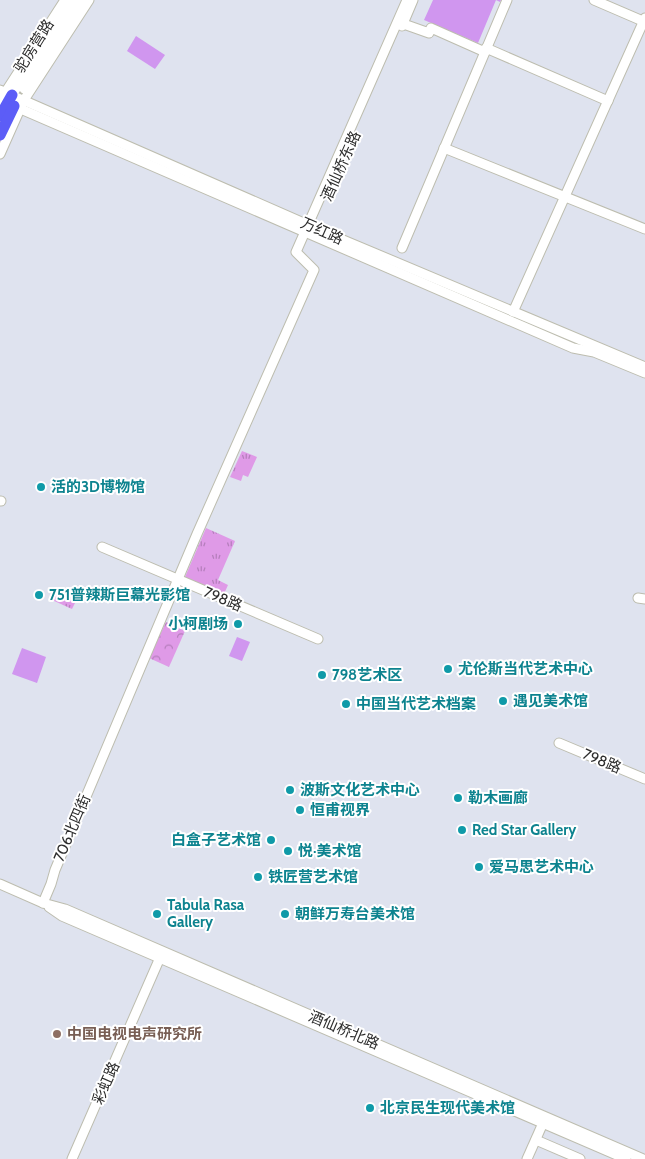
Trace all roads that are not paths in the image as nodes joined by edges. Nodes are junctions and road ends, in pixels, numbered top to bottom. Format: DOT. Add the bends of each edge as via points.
graph roads {
  1 [pos="66,0"];
  2 [pos="73,0"];
  3 [pos="81,0"];
  4 [pos="89,0"];
  5 [pos="407,0"];
  6 [pos="414,0"];
  7 [pos="507,0"];
  8 [pos="594,0"];
  9 [pos="644,20"];
  10 [pos="400,23"];
  11 [pos="485,50"];
  12 [pos="9,100"];
  13 [pos="608,101"];
  14 [pos="0,116"];
  15 [pos="0,136"];
  16 [pos="444,148"];
  17 [pos="0,154"];
  18 [pos="565,198"];
  19 [pos="309,228"];
  20 [pos="645,229"];
  21 [pos="402,248"];
  22 [pos="513,312"];
  23 [pos="645,366"];
  24 [pos="645,373"];
  25 [pos="102,547"];
  26 [pos="178,580"];
  27 [pos="318,639"];
  28 [pos="559,743"];
  29 [pos="645,779"];
  30 [pos="0,884"];
  31 [pos="43,903"];
  32 [pos="161,955"];
  33 [pos="543,1123"];
  34 [pos="536,1140"];
  35 [pos="72,1159"];
  36 [pos="527,1159"];
  37 [pos="580,1159"];
  38 [pos="626,1159"];
  39 [pos="643,1159"];
  1 -- 12 [label="street"];
  2 -- 12 [label="street, 驼房营路"];
  3 -- 12 [label="street, 驼房营路"];
  4 -- 12 [label="street"];
  5 -- 10 [label="street, 酒仙桥东路"];
  6 -- 10 [label="street, 酒仙桥东路"];
  7 -- 11 [label="street"];
  8 -- 9 [label="street"];
  9 -- 13 [label="street"];
  10 -- 11 [label="street" via="429,33 430,28"];
  10 -- 19 [label="street, 酒仙桥东路"];
  11 -- 13 [label="street"];
  11 -- 16 [label="street"];
  12 -- 14 [label="main road, 驼房营路"];
  12 -- 15 [label="main road, 驼房营路"];
  12 -- 17 [label="street"];
  12 -- 19 [label="street, 万红路"];
  13 -- 18 [label="street"];
  16 -- 18 [label="street"];
  16 -- 21 [label="street"];
  18 -- 20 [label="street"];
  18 -- 22 [label="street"];
  19 -- 22 [label="street, 万红路"];
  19 -- 24 [label="street, 万红路" via="573,348 594,352"];
  19 -- 26 [label="street, 酒仙桥东路" via="296,252 314,270"];
  22 -- 23 [label="street, 万红路"];
  25 -- 26 [label="street, 798路"];
  26 -- 27 [label="street, 798路"];
  26 -- 31 [label="street, 706北四街" via="54,870"];
  28 -- 29 [label="street, 798路"];
  30 -- 31 [label="street, 酒仙桥北路"];
  31 -- 32 [label="street, 酒仙桥北路" via="62,916"];
  32 -- 33 [label="street, 酒仙桥北路"];
  32 -- 35 [label="street, 彩虹路"];
  32 -- 39 [label="street, 酒仙桥北路"];
  33 -- 34 [label="street"];
  33 -- 38 [label="street, 酒仙桥北路"];
  34 -- 36 [label="street"];
  34 -- 37 [label="street"];
}
